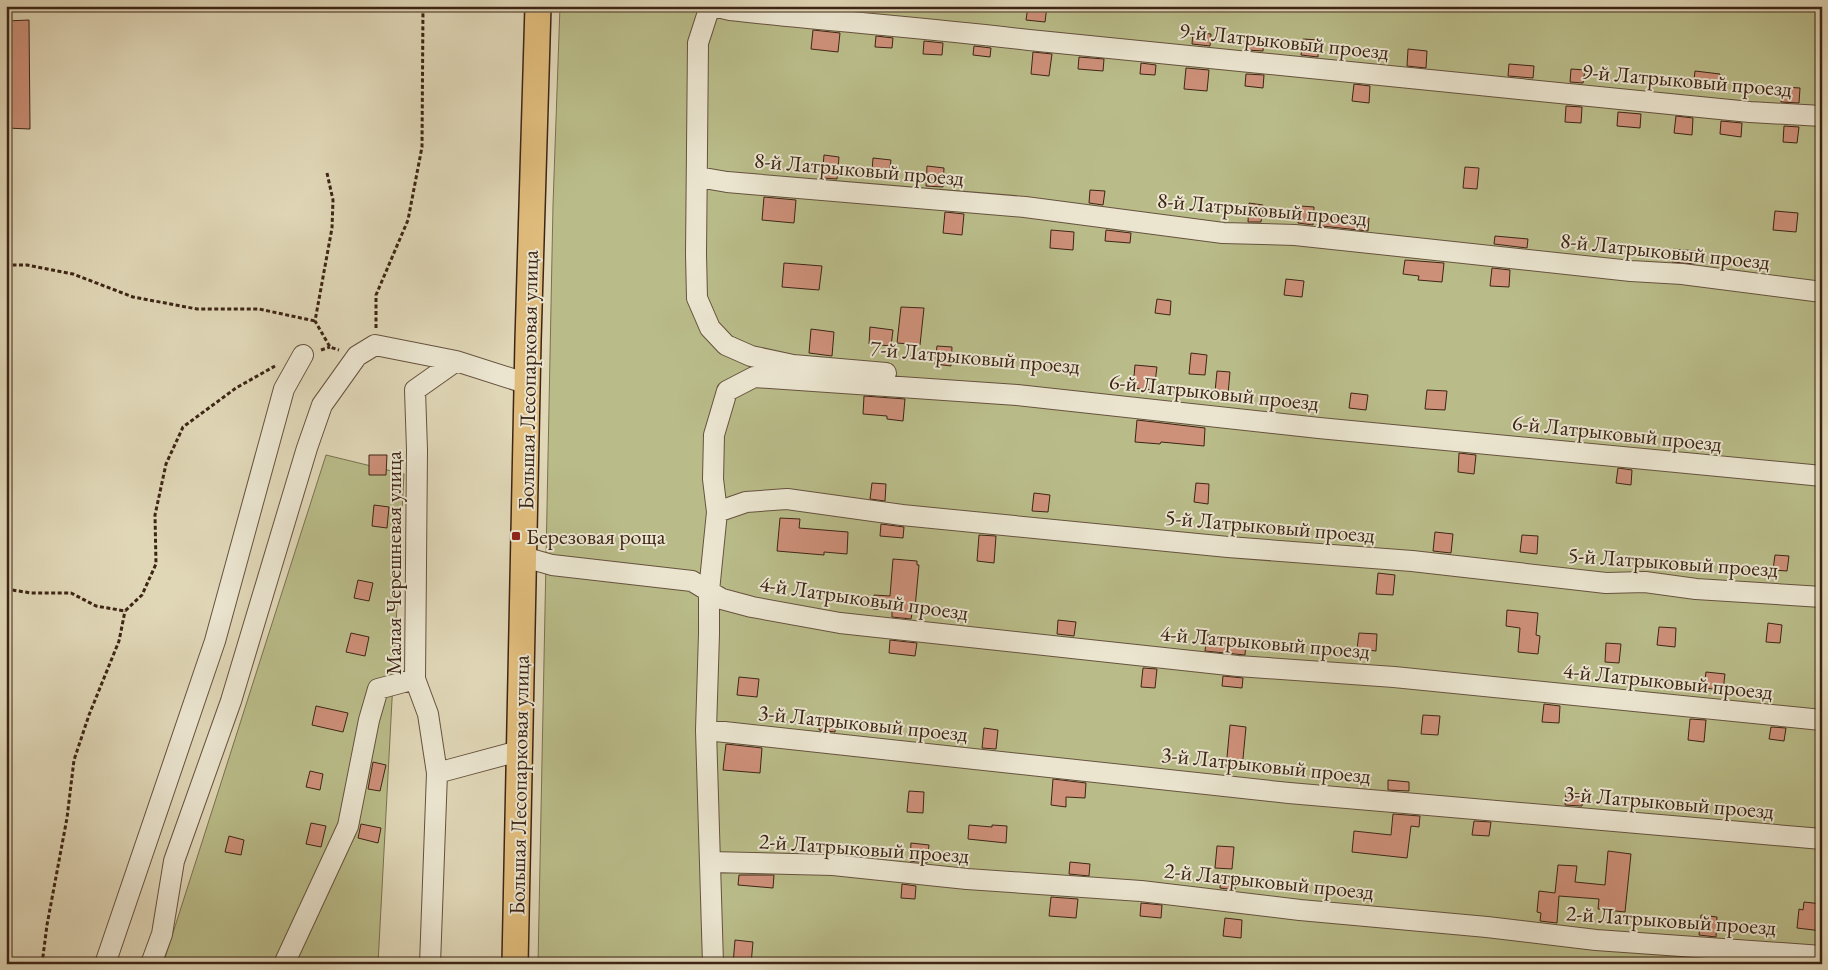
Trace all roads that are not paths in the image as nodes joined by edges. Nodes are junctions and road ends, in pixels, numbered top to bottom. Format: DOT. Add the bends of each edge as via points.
graph roads {
  1 [pos="538,6"];
  2 [pos="711,6"];
  3 [pos="1822,116"];
  4 [pos="698,177"];
  5 [pos="1822,292"];
  6 [pos="302,355"];
  7 [pos="456,361"];
  8 [pos="528,384"];
  9 [pos="1822,464"];
  10 [pos="1822,476"];
  11 [pos="717,512"];
  12 [pos="524,557"];
  13 [pos="709,591"];
  14 [pos="1822,597"];
  15 [pos="415,679"];
  16 [pos="1822,720"];
  17 [pos="706,730"];
  18 [pos="519,751"];
  19 [pos="437,773"];
  20 [pos="1822,839"];
  21 [pos="710,862"];
  22 [pos="1822,956"];
  23 [pos="105,964"];
  24 [pos="151,964"];
  25 [pos="284,964"];
  26 [pos="430,964"];
  27 [pos="515,964"];
  28 [pos="712,964"];
  1 -- 8 [label="main road, Большая Лесопарковая улица"];
  2 -- 3 [label="street, 9-й Латрыковый проезд" via="1750,112"];
  2 -- 4 [label="street, 7-й Латрыковый проезд" via="698,43"];
  4 -- 5 [label="street, 8-й Латрыковый проезд" via="1025,207 1223,233 1295,235 1682,274"];
  4 -- 9 [label="street, 7-й Латрыковый проезд" via="698,298 710,328 726,344 751,356 793,365 1224,403"];
  6 -- 23 [label="street" via="284,389 215,641"];
  7 -- 8 [label="street"];
  7 -- 15 [label="street, Малая Черешневая улица" via="415,390"];
  7 -- 24 [label="street" via="375,345 357,356 322,405 231,701 174,861 162,934"];
  8 -- 12 [label="main road, Большая Лесопарковая улица"];
  10 -- 11 [label="street, 6-й Латрыковый проезд" via="1319,428 1018,395 754,377 728,391 714,435 713,479"];
  11 -- 13 [label="street, 6-й Латрыковый проезд"];
  11 -- 14 [label="street, 5-й Латрыковый проезд" via="746,502 787,499 902,515 1228,547 1412,561 1606,582 1645,582"];
  12 -- 13 [label="street, 4-й Латрыковый проезд" via="552,565 692,581"];
  12 -- 18 [label="main road, Большая Лесопарковая улица"];
  13 -- 16 [label="street, 4-й Латрыковый проезд" via="722,599 752,607 840,623 1238,666 1394,677"];
  13 -- 17 [label="street, 6-й Латрыковый проезд"];
  15 -- 19 [label="street, Малая Черешневая улица" via="428,714"];
  15 -- 25 [label="street" via="378,689 348,826"];
  17 -- 20 [label="street, 3-й Латрыковый проезд" via="1289,793"];
  17 -- 21 [label="street, 6-й Латрыковый проезд"];
  18 -- 19 [label="street"];
  18 -- 27 [label="main road, Большая Лесопарковая улица"];
  19 -- 26 [label="street, Малая Черешневая улица"];
  21 -- 22 [label="street, 2-й Латрыковый проезд" via="833,865 967,879 1140,891 1596,940"];
  21 -- 28 [label="street, 6-й Латрыковый проезд"];
}
